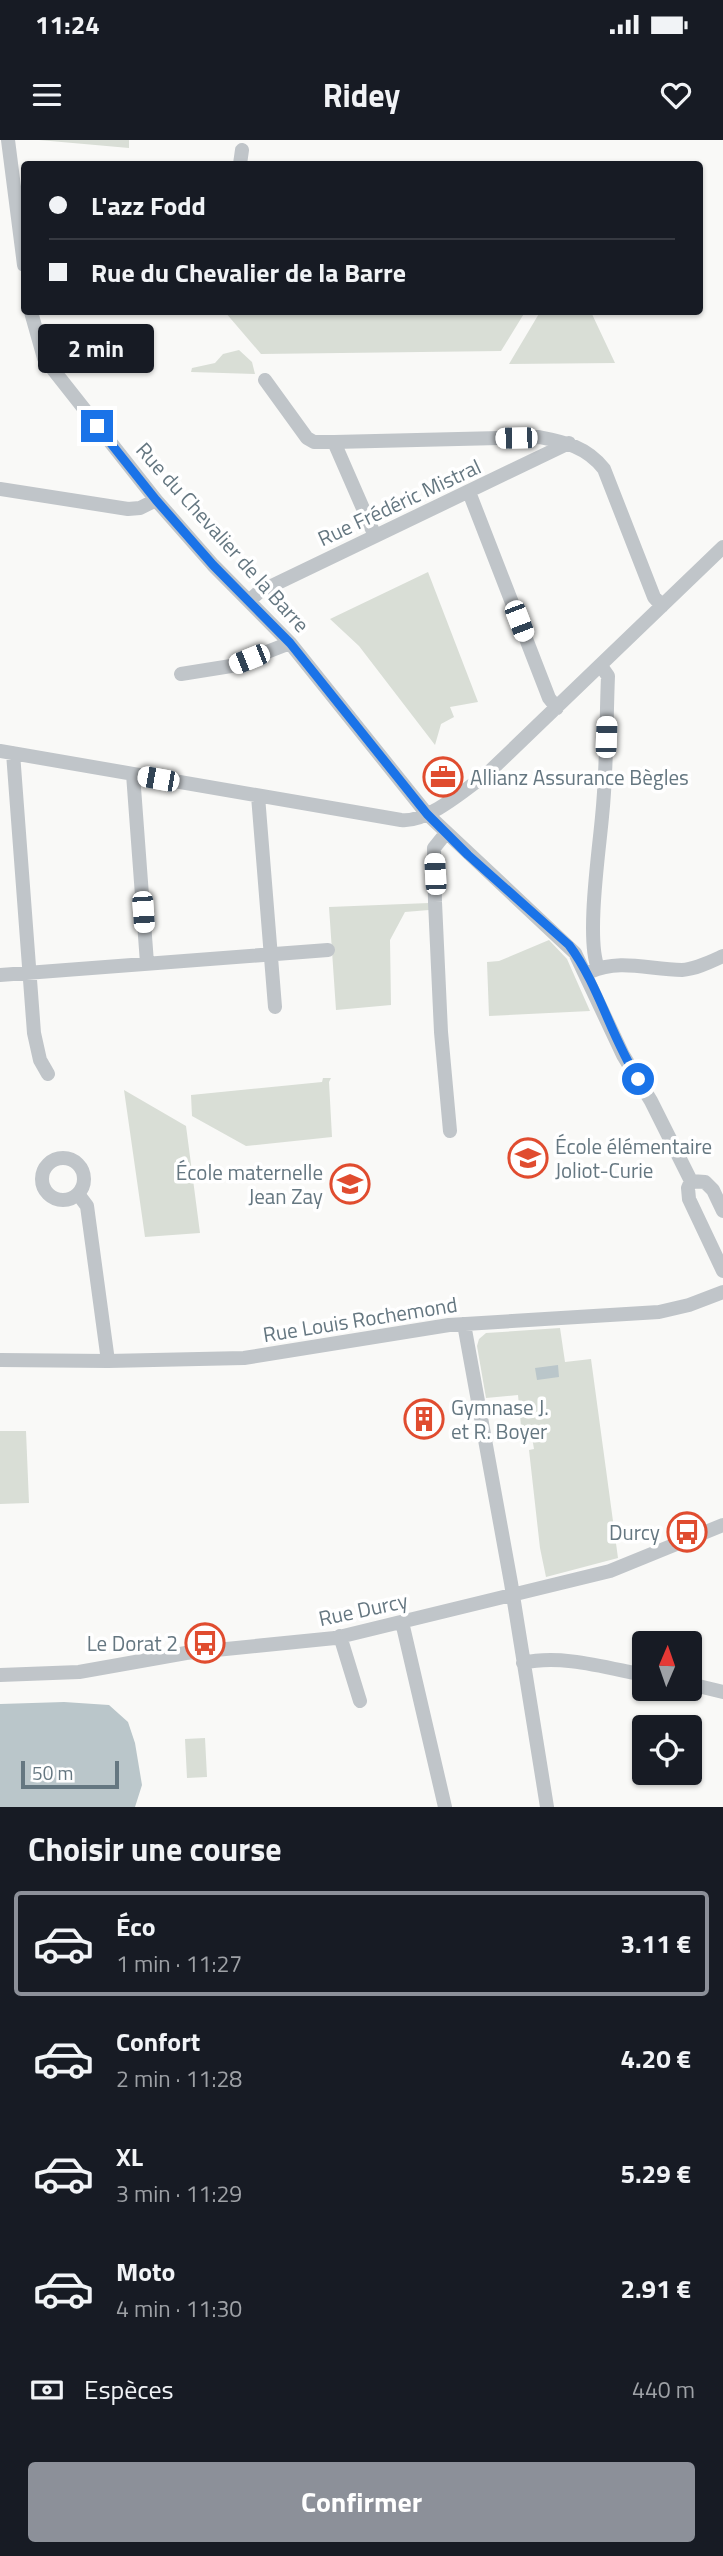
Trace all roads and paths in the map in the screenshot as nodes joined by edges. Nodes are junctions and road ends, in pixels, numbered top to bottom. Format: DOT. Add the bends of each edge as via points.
graph roads {
  1 [pos="8,140"];
  2 [pos="19,181"];
  3 [pos="21,213"];
  4 [pos="33,315"];
  5 [pos="265,380"];
  6 [pos="334,442"];
  7 [pos="569,443"];
  8 [pos="0,489"];
  9 [pos="469,492"];
  10 [pos="156,500"];
  11 [pos="375,536"];
  12 [pos="723,547"];
  13 [pos="249,601"];
  14 [pos="662,606"];
  15 [pos="290,643"];
  16 [pos="601,666"];
  17 [pos="181,674"];
  18 [pos="557,708"];
  19 [pos="7,752"];
  20 [pos="134,774"];
  21 [pos="258,796"];
  22 [pos="427,814"];
  23 [pos="446,832"];
  24 [pos="328,950"];
  25 [pos="271,955"];
  26 [pos="723,956"];
  27 [pos="147,963"];
  28 [pos="592,971"];
  29 [pos="30,973"];
  30 [pos="0,975"];
  31 [pos="275,1007"];
  32 [pos="48,1074"];
  33 [pos="450,1131"];
  34 [pos="691,1181"];
  35 [pos="78,1194"];
  36 [pos="723,1211"];
  37 [pos="723,1270"];
  38 [pos="723,1292"];
  39 [pos="464,1324"];
  40 [pos="0,1360"];
  41 [pos="108,1361"];
  42 [pos="723,1525"];
  43 [pos="513,1597"];
  44 [pos="402,1622"];
  45 [pos="341,1636"];
  46 [pos="523,1663"];
  47 [pos="632,1673"];
  48 [pos="0,1675"];
  49 [pos="702,1687"];
  50 [pos="723,1692"];
  51 [pos="360,1701"];
  52 [pos="445,1807"];
  53 [pos="547,1807"];
  1 -- 2 [label="street"];
  2 -- 3 [label="street"];
  4 -- 10 [label="street, Rue du Chevalier de la Barre" via="44,358"];
  5 -- 6 [label="street" via="307,438"];
  6 -- 7 [label="street" via="539,437"];
  6 -- 11 [label="street"];
  7 -- 9 [label="street, Rue Frédéric Mistral"];
  7 -- 14 [label="street" via="604,469 654,597"];
  8 -- 10 [label="street" via="128,509"];
  9 -- 11 [label="street, Rue Frédéric Mistral"];
  9 -- 18 [label="street" via="549,698"];
  10 -- 13 [label="street, Rue du Chevalier de la Barre"];
  11 -- 13 [label="street, Rue Frédéric Mistral"];
  12 -- 14 [label="street"];
  13 -- 15 [label="street, Rue du Chevalier de la Barre"];
  14 -- 16 [label="street"];
  15 -- 17 [label="street" via="231,666"];
  15 -- 22 [label="street, Rue du Chevalier de la Barre"];
  16 -- 18 [label="street"];
  16 -- 28 [label="street" via="608,676"];
  18 -- 22 [label="street" via="488,773"];
  19 -- 20 [label="street"];
  19 -- 29 [label="street"];
  20 -- 21 [label="street"];
  20 -- 27 [label="street"];
  21 -- 22 [label="street" via="401,820"];
  21 -- 25 [label="street"];
  22 -- 23 [label="street, Rue du Chevalier de la Barre"];
  23 -- 28 [label="street, Rue du Chevalier de la Barre"];
  23 -- 33 [label="street" via="435,848 435,902"];
  24 -- 25 [label="street"];
  25 -- 27 [label="street"];
  25 -- 31 [label="street"];
  26 -- 28 [label="street" via="682,970 614,964"];
  27 -- 29 [label="street"];
  28 -- 34 [label="street" via="623,1055"];
  29 -- 30 [label="street"];
  29 -- 32 [label="street" via="34,1033"];
  34 -- 36 [label="street" via="705,1182 713,1189"];
  34 -- 37 [label="street" via="689,1199"];
  35 -- 41 [label="street" via="87,1206"];
  38 -- 39 [label="street, Rue Louis Rochemond" via="659,1312"];
  39 -- 41 [label="street, Rue Louis Rochemond" via="244,1358"];
  39 -- 43 [label="street"];
  40 -- 41 [label="street, Rue Louis Rochemond"];
  42 -- 43 [label="street, Rue Durcy" via="610,1572"];
  43 -- 44 [label="street, Rue Durcy"];
  43 -- 46 [label="street"];
  44 -- 45 [label="street, Rue Durcy"];
  44 -- 52 [label="street"];
  45 -- 48 [label="street, Rue Durcy" via="161,1657 79,1672"];
  45 -- 51 [label="street"];
  46 -- 47 [label="street" via="572,1662"];
  46 -- 53 [label="street"];
  49 -- 50 [label="street"];
}
